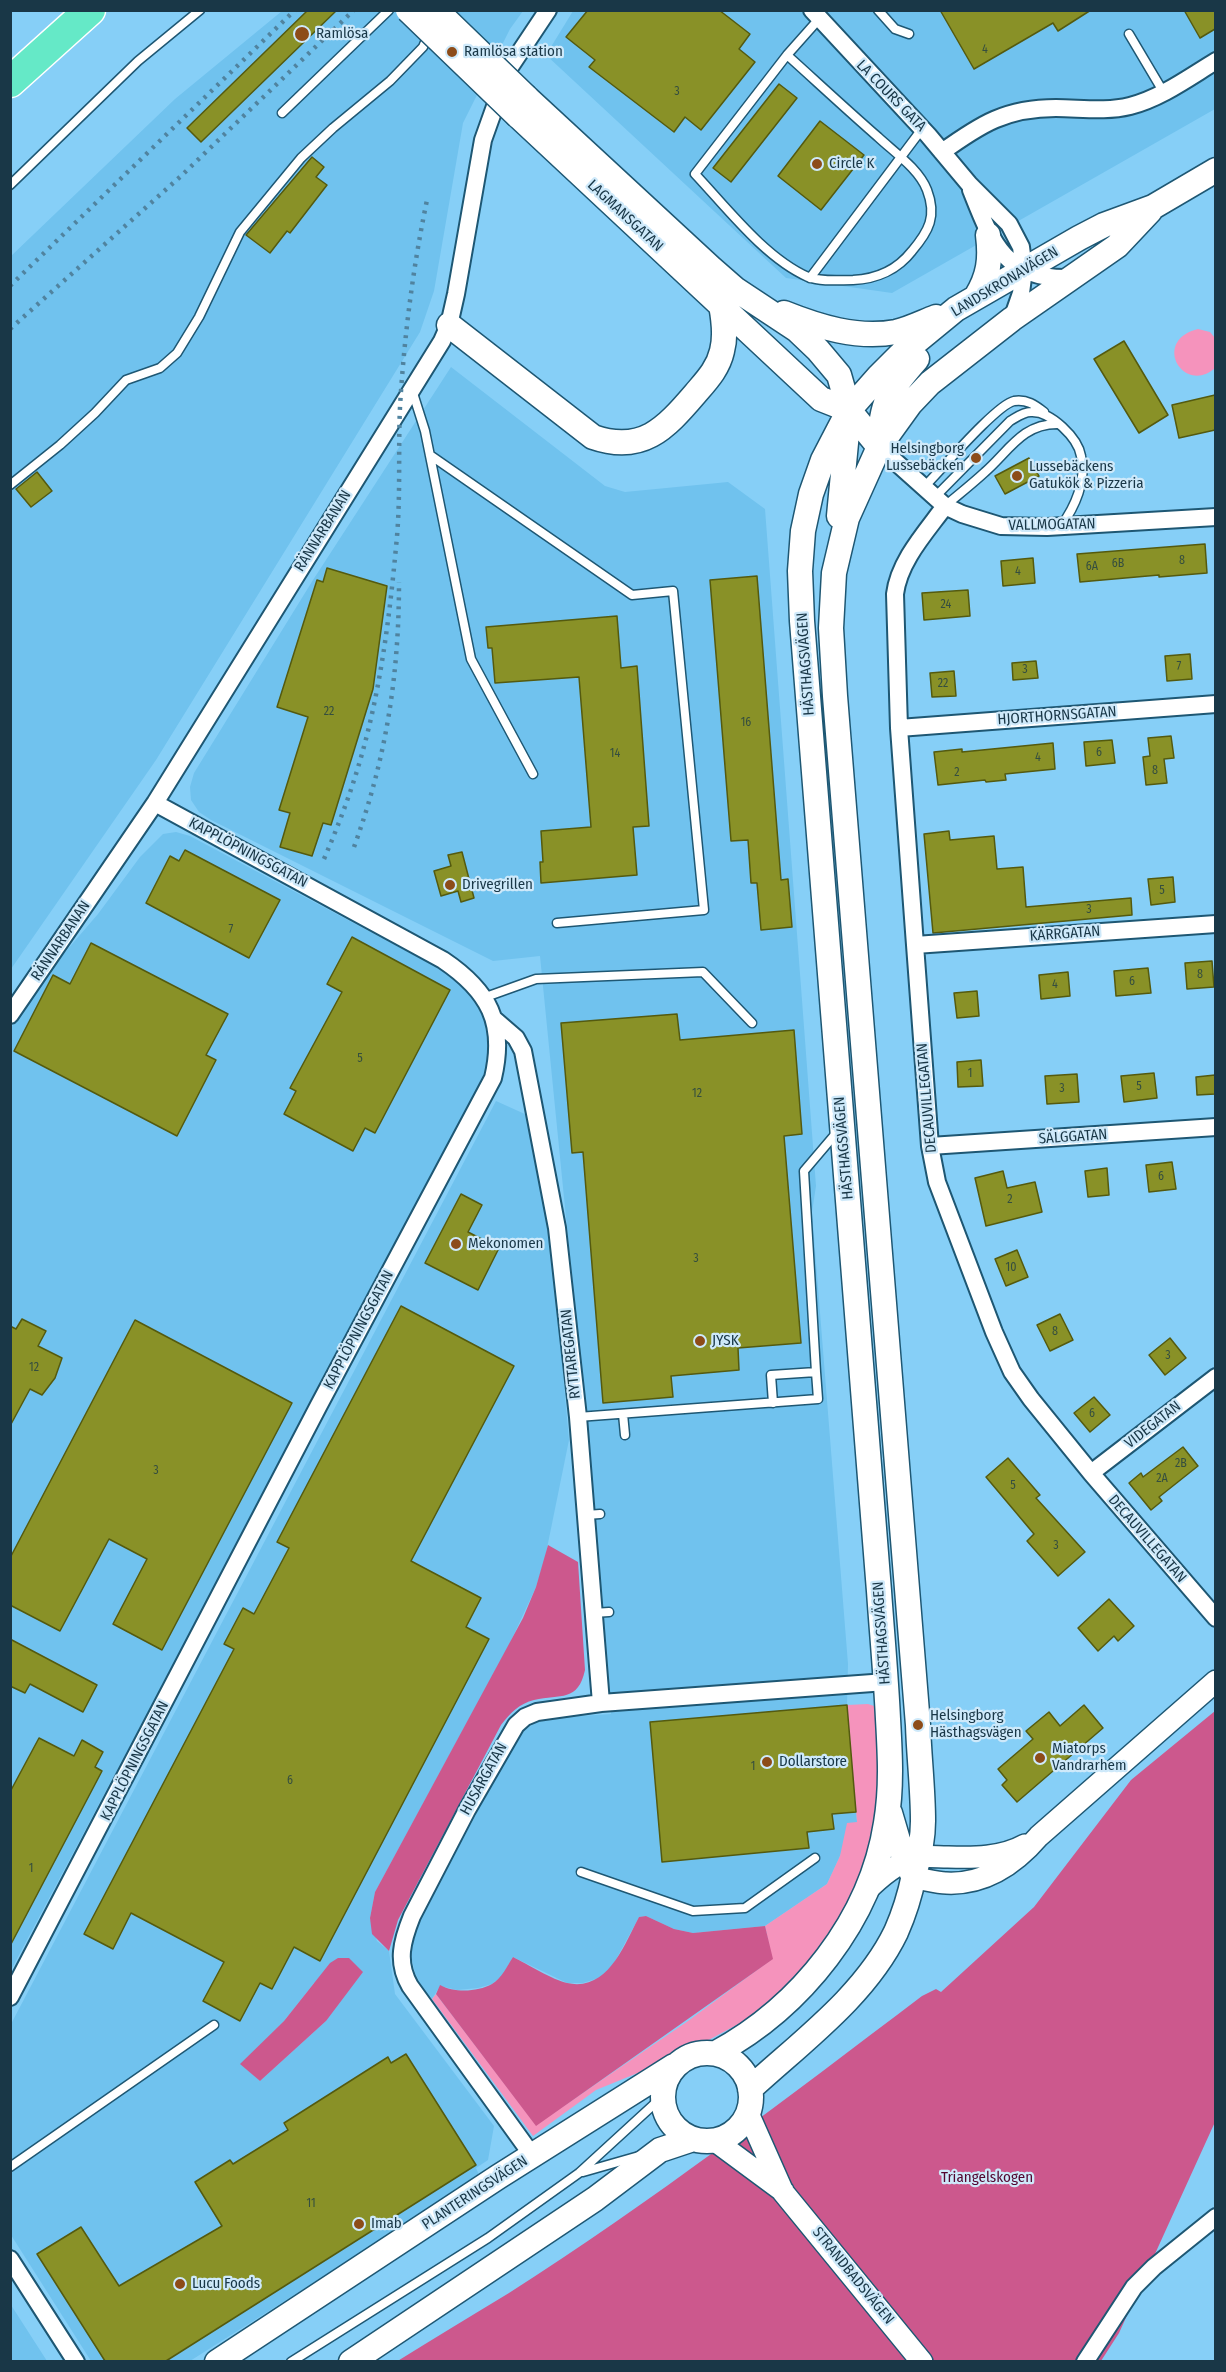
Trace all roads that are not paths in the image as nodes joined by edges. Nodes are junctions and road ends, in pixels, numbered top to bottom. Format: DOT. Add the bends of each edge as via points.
graph roads {
  1 [pos="90,10"];
  2 [pos="200,10"];
  3 [pos="389,10"];
  4 [pos="408,10"];
  5 [pos="438,10"];
  6 [pos="548,10"];
  7 [pos="878,10"];
  8 [pos="815,15"];
  9 [pos="909,34"];
  10 [pos="1129,34"];
  11 [pos="787,55"];
  12 [pos="1215,62"];
  13 [pos="10,82"];
  14 [pos="1164,93"];
  15 [pos="522,106"];
  16 [pos="282,113"];
  17 [pos="922,129"];
  18 [pos="942,152"];
  19 [pos="900,157"];
  20 [pos="1215,170"];
  21 [pos="10,184"];
  22 [pos="969,184"];
  23 [pos="1154,207"];
  24 [pos="988,234"];
  25 [pos="1024,270"];
  26 [pos="810,278"];
  27 [pos="1070,278"];
  28 [pos="752,300"];
  29 [pos="966,303"];
  30 [pos="721,305"];
  31 [pos="1012,319"];
  32 [pos="449,325"];
  33 [pos="412,390"];
  34 [pos="849,410"];
  35 [pos="1058,424"];
  36 [pos="879,447"];
  37 [pos="430,455"];
  38 [pos="10,485"];
  39 [pos="935,497"];
  40 [pos="1215,517"];
  41 [pos="1061,527"];
  42 [pos="834,573"];
  43 [pos="1215,704"];
  44 [pos="899,728"];
  45 [pos="532,774"];
  46 [pos="155,803"];
  47 [pos="556,922"];
  48 [pos="1215,924"];
  49 [pos="915,945"];
  50 [pos="483,998"];
  51 [pos="10,1015"];
  52 [pos="494,1019"];
  53 [pos="752,1023"];
  54 [pos="842,1126"];
  55 [pos="1215,1127"];
  56 [pos="930,1146"];
  57 [pos="816,1372"];
  58 [pos="1215,1377"];
  59 [pos="773,1403"];
  60 [pos="623,1414"];
  61 [pos="578,1418"];
  62 [pos="625,1435"];
  63 [pos="1090,1473"];
  64 [pos="1215,1618"];
  65 [pos="1215,1681"];
  66 [pos="886,1682"];
  67 [pos="601,1703"];
  68 [pos="888,1806"];
  69 [pos="815,1858"];
  70 [pos="913,1866"];
  71 [pos="581,1872"];
  72 [pos="865,1892"];
  73 [pos="10,1997"];
  74 [pos="214,2025"];
  75 [pos="716,2053"];
  76 [pos="674,2066"];
  77 [pos="750,2089"];
  78 [pos="662,2097"];
  79 [pos="748,2113"];
  80 [pos="704,2139"];
  81 [pos="660,2150"];
  82 [pos="532,2156"];
  83 [pos="10,2167"];
  84 [pos="579,2173"];
  85 [pos="783,2192"];
  86 [pos="1215,2217"];
  87 [pos="10,2259"];
  88 [pos="76,2361"];
  89 [pos="217,2361"];
  90 [pos="291,2361"];
  91 [pos="351,2361"];
  92 [pos="922,2361"];
  93 [pos="1085,2361"];
  1 -- 13 [label="highway"];
  2 -- 21 [label="lane" via="138,61"];
  3 -- 16 [label="lane"];
  4 -- 15 [label="main road, LAGMANSGATAN, bridge"];
  5 -- 15 [label="main road, LAGMANSGATAN, bridge"];
  5 -- 38 [label="lane" via="423,47 301,158 240,232 177,353 160,368 126,380 78,429"];
  6 -- 32 [label="street, RÄNNARBANAN" via="508,70 483,140"];
  7 -- 9 [label="lane" via="895,29"];
  8 -- 11 [label="lane"];
  8 -- 17 [label="street, LA COURS GATA"];
  10 -- 14 [label="lane"];
  11 -- 19 [label="lane"];
  11 -- 26 [label="lane" via="695,174 757,239 784,263"];
  12 -- 14 [label="street"];
  14 -- 18 [label="street" via="1127,107 1013,112 975,128"];
  15 -- 28 [label="main road, LAGMANSGATAN"];
  15 -- 30 [label="main road, LAGMANSGATAN"];
  17 -- 18 [label="street, LA COURS GATA"];
  17 -- 19 [label="lane"];
  18 -- 22 [label="street, LA COURS GATA"];
  19 -- 26 [label="lane"];
  19 -- 26 [label="lane" via="927,188 933,214 923,237 902,263 879,275 834,281"];
  20 -- 23 [label="main road, LANDSKRONAVÄGEN"];
  22 -- 24 [label="street, LA COURS GATA"];
  22 -- 25 [label="street, LA COURS GATA" via="1009,224 1021,247"];
  23 -- 25 [label="main road, LANDSKRONAVÄGEN" via="1104,225"];
  23 -- 27 [label="main road, LANDSKRONAVÄGEN" via="1117,246"];
  24 -- 25 [label="street, LA COURS GATA"];
  24 -- 29 [label="main road" via="988,273"];
  25 -- 27 [label="street, LA COURS GATA" via="1053,279"];
  25 -- 29 [label="main road, LANDSKRONAVÄGEN"];
  25 -- 31 [label="street, LA COURS GATA"];
  27 -- 31 [label="main road, LANDSKRONAVÄGEN"];
  28 -- 29 [label="main road" via="812,324 862,333 898,331"];
  28 -- 34 [label="main road, LAGMANSGATAN" via="797,330 818,350 839,375"];
  29 -- 34 [label="main road, LANDSKRONAVÄGEN" via="900,355"];
  29 -- 36 [label="main road" via="888,395 883,406"];
  30 -- 32 [label="main road" via="725,334 714,370 664,428 627,443 593,437"];
  30 -- 34 [label="main road, LAGMANSGATAN" via="822,399"];
  31 -- 36 [label="main road, LANDSKRONAVÄGEN" via="930,383"];
  32 -- 33 [label="street, RÄNNARBANAN"];
  33 -- 37 [label="lane"];
  33 -- 46 [label="street, RÄNNARBANAN"];
  34 -- 36 [label="main road, LAGMANSGATAN"];
  34 -- 42 [label="main road"];
  34 -- 54 [label="main road, HÄSTHAGSVÄGEN" via="823,460 811,494 800,571"];
  35 -- 39 [label="lane" via="1027,431 986,472"];
  35 -- 39 [label="lane" via="1034,412 1017,416"];
  35 -- 39 [label="lane" via="1027,401 1006,404 991,416"];
  35 -- 41 [label="lane" via="1079,447 1082,467 1079,492"];
  36 -- 39 [label="street, VALLMOGATAN"];
  36 -- 42 [label="main road, HÄSTHAGSVÄGEN" via="847,518"];
  37 -- 45 [label="lane" via="471,659"];
  37 -- 47 [label="lane" via="632,596 673,591 704,910"];
  39 -- 41 [label="street, VALLMOGATAN" via="962,514 1001,526"];
  39 -- 44 [label="street, DECAUVILLEGATAN" via="896,584"];
  40 -- 41 [label="street, VALLMOGATAN"];
  42 -- 70 [label="main road, HÄSTHAGSVÄGEN" via="831,628 835,696 918,1725 923,1822"];
  43 -- 44 [label="street, HJORTHORNSGATAN"];
  44 -- 49 [label="street, DECAUVILLEGATAN"];
  46 -- 50 [label="street, KAPPLÖPNINGSGATAN" via="443,960 465,975"];
  46 -- 51 [label="street, RÄNNARBANAN"];
  48 -- 49 [label="street, KÄRRGATAN"];
  49 -- 56 [label="street, DECAUVILLEGATAN"];
  50 -- 52 [label="street, KAPPLÖPNINGSGATAN"];
  50 -- 53 [label="lane" via="536,979 703,972"];
  52 -- 61 [label="street, RYTTAREGATAN" via="516,1038 525,1059 557,1228"];
  52 -- 73 [label="street, KAPPLÖPNINGSGATAN" via="498,1055 493,1078"];
  54 -- 57 [label="lane" via="804,1171"];
  54 -- 66 [label="main road, HÄSTHAGSVÄGEN"];
  55 -- 56 [label="street, SÄLGGATAN"];
  56 -- 63 [label="street, DECAUVILLEGATAN" via="951,1221 1012,1372"];
  57 -- 59 [label="lane" via="818,1399"];
  57 -- 59 [label="lane" via="771,1376"];
  58 -- 63 [label="street, VIDEGATAN"];
  59 -- 60 [label="lane"];
  60 -- 61 [label="lane"];
  60 -- 62 [label="lane"];
  61 -- 67 [label="street, RYTTAREGATAN" via="593,1514 601,1612"];
  63 -- 64 [label="street, DECAUVILLEGATAN"];
  65 -- 70 [label="street" via="1011,1864 987,1876 946,1883"];
  66 -- 67 [label="street, HUSARGATAN"];
  66 -- 68 [label="main road, HÄSTHAGSVÄGEN"];
  67 -- 82 [label="street, HUSARGATAN" via="537,1712 516,1725 416,1908 401,1951 402,1968 410,1986"];
  68 -- 70 [label="main road"];
  68 -- 72 [label="main road, HÄSTHAGSVÄGEN" via="880,1850"];
  69 -- 71 [label="lane" via="745,1908 693,1911"];
  70 -- 72 [label="street" via="879,1879"];
  70 -- 77 [label="main road" via="906,1909 872,1969 830,2015"];
  72 -- 75 [label="main road" via="848,1926 811,1977 760,2026"];
  74 -- 83 [label="lane"];
  75 -- 76 [label="main road" via="698,2053"];
  75 -- 77 [label="main road" via="735,2062"];
  76 -- 78 [label="main road"];
  76 -- 82 [label="main road, PLANTERINGSVÄGEN"];
  77 -- 79 [label="main road"];
  78 -- 80 [label="main road" via="671,2123 680,2132"];
  78 -- 84 [label="lane"];
  79 -- 80 [label="main road" via="731,2134"];
  79 -- 85 [label="street, STRANDBADSVÄGEN"];
  80 -- 81 [label="main road"];
  80 -- 85 [label="street, STRANDBADSVÄGEN"];
  81 -- 84 [label="lane"];
  81 -- 91 [label="main road" via="595,2199"];
  82 -- 89 [label="main road, PLANTERINGSVÄGEN"];
  84 -- 90 [label="lane" via="488,2238"];
  85 -- 92 [label="street, STRANDBADSVÄGEN"];
  86 -- 93 [label="street" via="1134,2288"];
  87 -- 88 [label="street"];
}
